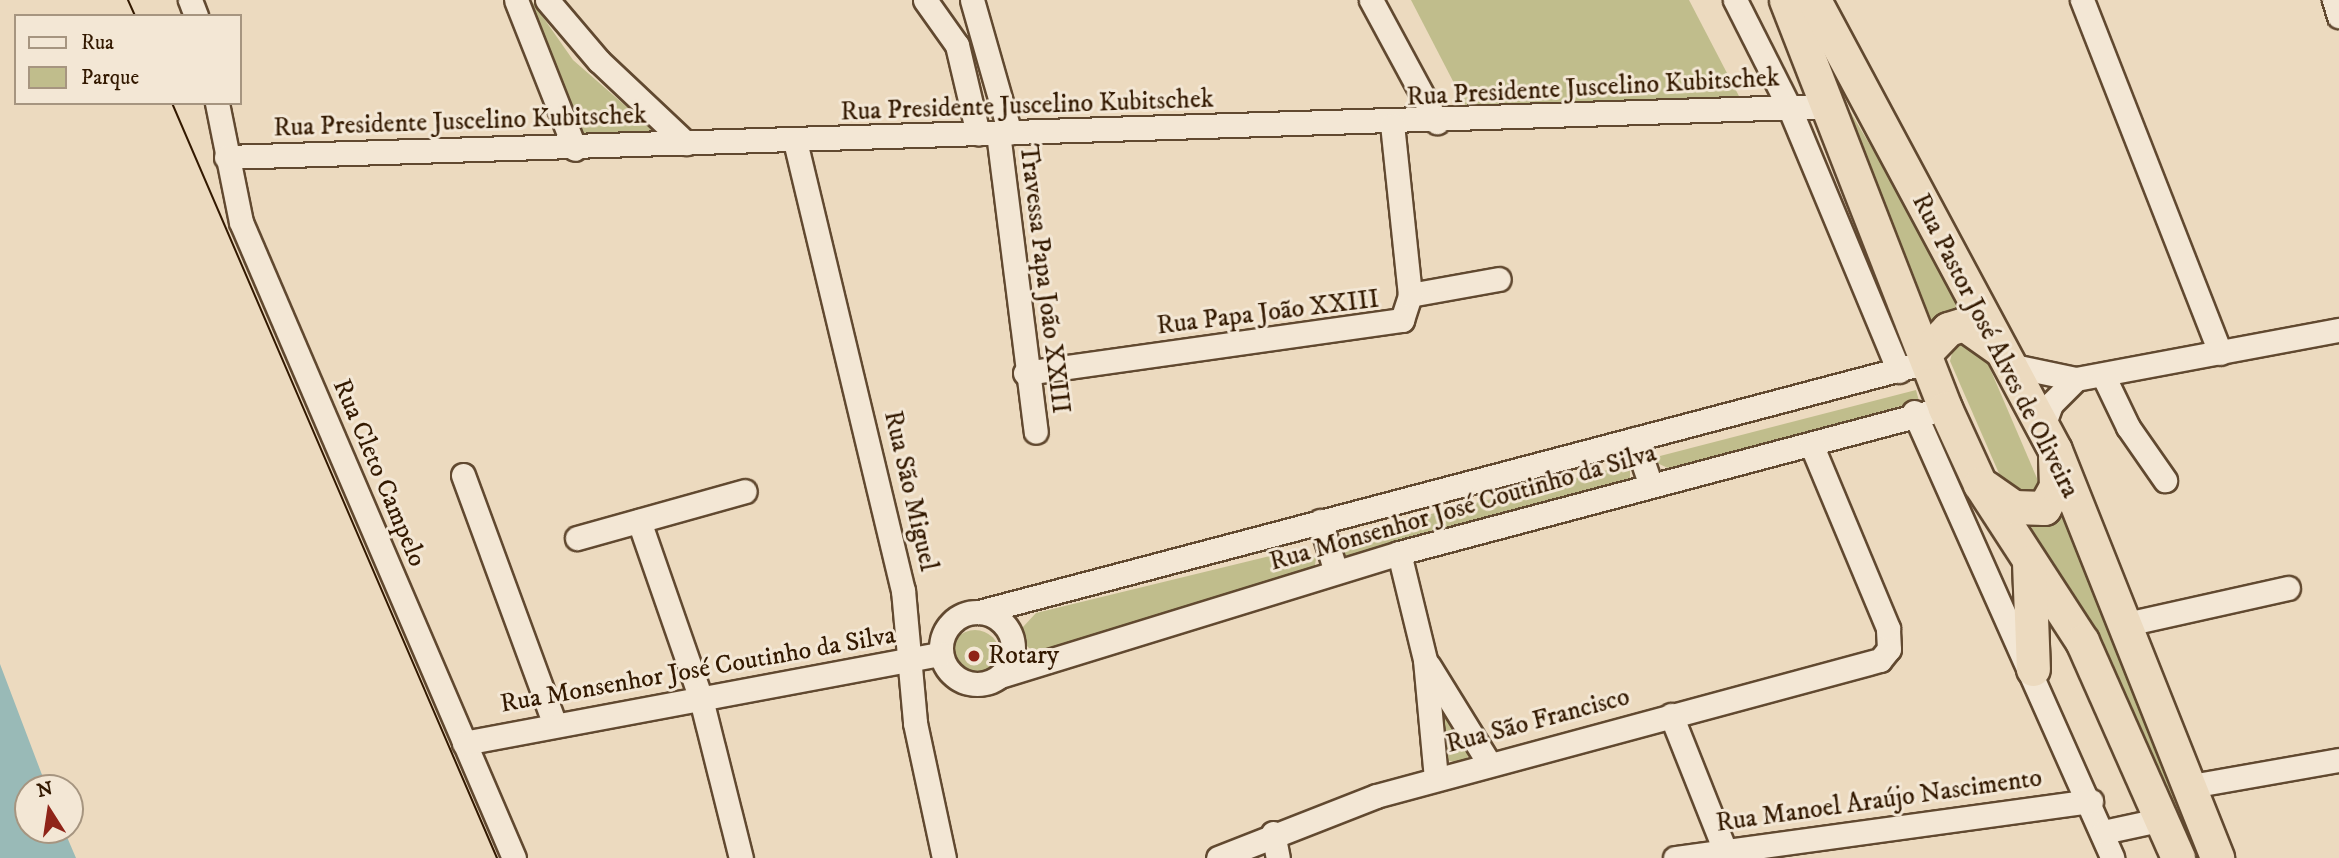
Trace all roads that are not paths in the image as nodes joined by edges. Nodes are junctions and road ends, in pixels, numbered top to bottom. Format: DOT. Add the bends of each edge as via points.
graph roads {
  1 [pos="516,0"];
  2 [pos="547,0"];
  3 [pos="1371,0"];
  4 [pos="1735,0"];
  5 [pos="1786,0"];
  6 [pos="1814,0"];
  7 [pos="2082,0"];
  8 [pos="2334,0"];
  9 [pos="972,1"];
  10 [pos="931,7"];
  11 [pos="2339,16"];
  12 [pos="217,105"];
  13 [pos="1829,106"];
  14 [pos="1789,107"];
  15 [pos="1437,121"];
  16 [pos="1392,125"];
  17 [pos="995,134"];
  18 [pos="795,141"];
  19 [pos="686,142"];
  20 [pos="575,149"];
  21 [pos="226,158"];
  22 [pos="1499,279"];
  23 [pos="1410,295"];
  24 [pos="2339,330"];
  25 [pos="2220,353"];
  26 [pos="2004,358"];
  27 [pos="1917,362"];
  28 [pos="1025,373"];
  29 [pos="2103,375"];
  30 [pos="2076,379"];
  31 [pos="1929,410"];
  32 [pos="1036,432"];
  33 [pos="1635,439"];
  34 [pos="2048,439"];
  35 [pos="1811,444"];
  36 [pos="463,475"];
  37 [pos="2165,480"];
  38 [pos="1650,483"];
  39 [pos="1980,484"];
  40 [pos="745,491"];
  41 [pos="639,521"];
  42 [pos="1320,521"];
  43 [pos="577,538"];
  44 [pos="1399,553"];
  45 [pos="2028,560"];
  46 [pos="1336,572"];
  47 [pos="2288,587"];
  48 [pos="979,612"];
  49 [pos="2122,625"];
  50 [pos="941,654"];
  51 [pos="911,660"];
  52 [pos="1425,660"];
  53 [pos="2033,669"];
  54 [pos="1000,676"];
  55 [pos="701,699"];
  56 [pos="1671,715"];
  57 [pos="554,722"];
  58 [pos="464,743"];
  59 [pos="2339,760"];
  60 [pos="1489,763"];
  61 [pos="1436,778"];
  62 [pos="2191,786"];
  63 [pos="2091,801"];
  64 [pos="2163,820"];
  65 [pos="1273,832"];
  66 [pos="2103,832"];
  67 [pos="1727,854"];
  68 [pos="1231,856"];
  69 [pos="514,858"];
  70 [pos="741,858"];
  71 [pos="944,858"];
  72 [pos="1278,858"];
  73 [pos="1675,858"];
  74 [pos="2113,858"];
  75 [pos="2178,858"];
  76 [pos="2217,858"];
  1 -- 20 [label="street"];
  2 -- 19 [label="street" via="599,61"];
  3 -- 15 [label="street"];
  4 -- 14 [label="street, Rua Pastor José Alves de Oliveira"];
  5 -- 13 [label="highway, Rua Pastor José Alves de Oliveira"];
  6 -- 26 [label="highway, Rua Pastor José Alves de Oliveira"];
  7 -- 25 [label="street"];
  8 -- 11 [label="street"];
  9 -- 10 [label="street"];
  9 -- 17 [label="street"];
  10 -- 17 [label="street" via="957,45"];
  12 -- 21 [label="street, Rua Cleto Campelo"];
  13 -- 14 [label="street, Rua Presidente Juscelino Kubitschek"];
  13 -- 27 [label="highway, Rua Pastor José Alves de Oliveira"];
  14 -- 15 [label="street, Rua Presidente Juscelino Kubitschek"];
  14 -- 27 [label="street, Rua Pastor José Alves de Oliveira"];
  15 -- 16 [label="street, Rua Presidente Juscelino Kubitschek"];
  16 -- 17 [label="street, Rua Presidente Juscelino Kubitschek"];
  16 -- 23 [label="street, Rua Papa João XXIII"];
  17 -- 18 [label="street, Rua Presidente Juscelino Kubitschek"];
  17 -- 28 [label="street, Travessa Papa João XXIII"];
  18 -- 19 [label="street, Rua Presidente Juscelino Kubitschek"];
  18 -- 51 [label="street, Rua São Miguel" via="903,590"];
  19 -- 20 [label="street, Rua Presidente Juscelino Kubitschek"];
  20 -- 21 [label="street, Rua Presidente Juscelino Kubitschek"];
  21 -- 58 [label="street, Rua Cleto Campelo" via="241,222"];
  22 -- 23 [label="street"];
  23 -- 28 [label="street, Rua Papa João XXIII" via="1409,312 1394,326"];
  24 -- 25 [label="street"];
  25 -- 29 [label="street"];
  26 -- 27 [label="highway" via="1964,324 1948,329"];
  26 -- 30 [label="street"];
  26 -- 34 [label="highway, Rua Pastor José Alves de Oliveira"];
  27 -- 31 [label="highway, Rua Pastor José Alves de Oliveira"];
  27 -- 33 [label="street, Rua Monsenhor José Coutinho da Silva"];
  28 -- 32 [label="street, Travessa Papa João XXIII"];
  29 -- 30 [label="street"];
  29 -- 37 [label="street" via="2127,427"];
  30 -- 34 [label="street" via="2051,404"];
  31 -- 35 [label="street, Rua Monsenhor José Coutinho da Silva"];
  31 -- 39 [label="highway, Rua Pastor José Alves de Oliveira"];
  31 -- 53 [label="street, Rua Pastor José Alves de Oliveira"];
  33 -- 38 [label="street"];
  33 -- 42 [label="street, Rua Monsenhor José Coutinho da Silva"];
  34 -- 39 [label="highway" via="2056,486 2044,508 2014,507"];
  34 -- 49 [label="highway, Rua Pastor José Alves de Oliveira"];
  35 -- 38 [label="street, Rua Monsenhor José Coutinho da Silva"];
  35 -- 56 [label="street, Rua São Francisco" via="1888,628 1889,649 1880,660"];
  36 -- 57 [label="street"];
  38 -- 44 [label="street, Rua Monsenhor José Coutinho da Silva"];
  39 -- 45 [label="highway, Rua Pastor José Alves de Oliveira"];
  40 -- 41 [label="street"];
  41 -- 43 [label="street"];
  41 -- 55 [label="street"];
  42 -- 46 [label="street"];
  42 -- 48 [label="street, Rua Monsenhor José Coutinho da Silva"];
  44 -- 46 [label="street, Rua Monsenhor José Coutinho da Silva"];
  44 -- 52 [label="street"];
  45 -- 53 [label="highway"];
  45 -- 64 [label="highway, Rua Pastor José Alves de Oliveira" via="2082,642"];
  46 -- 54 [label="street, Rua Monsenhor José Coutinho da Silva"];
  47 -- 49 [label="street"];
  48 -- 50 [label="street" via="950,624"];
  48 -- 54 [label="street" via="999,619 1011,636 1012,656"];
  49 -- 62 [label="highway, Rua Pastor José Alves de Oliveira"];
  50 -- 51 [label="street, Rua Monsenhor José Coutinho da Silva"];
  50 -- 54 [label="street" via="964,681"];
  51 -- 55 [label="street, Rua Monsenhor José Coutinho da Silva"];
  51 -- 71 [label="street, Rua São Miguel" via="915,723"];
  52 -- 60 [label="street"];
  52 -- 61 [label="street"];
  53 -- 63 [label="street, Rua Pastor José Alves de Oliveira"];
  55 -- 57 [label="street, Rua Monsenhor José Coutinho da Silva"];
  55 -- 70 [label="street"];
  56 -- 60 [label="street, Rua São Francisco"];
  56 -- 67 [label="street"];
  57 -- 58 [label="street, Rua Monsenhor José Coutinho da Silva"];
  58 -- 69 [label="street, Rua Cleto Campelo"];
  59 -- 62 [label="street"];
  60 -- 61 [label="street, Rua São Francisco"];
  61 -- 65 [label="street, Rua São Francisco"];
  62 -- 76 [label="highway, Rua Pastor José Alves de Oliveira"];
  63 -- 66 [label="street, Rua Pastor José Alves de Oliveira"];
  63 -- 67 [label="street, Rua Manoel Araújo Nascimento"];
  64 -- 66 [label="street"];
  64 -- 75 [label="highway, Rua Pastor José Alves de Oliveira"];
  65 -- 68 [label="street, Rua São Francisco"];
  65 -- 72 [label="street"];
  66 -- 74 [label="street, Rua Pastor José Alves de Oliveira"];
  67 -- 73 [label="street, Rua Manoel Araújo Nascimento"];
}
